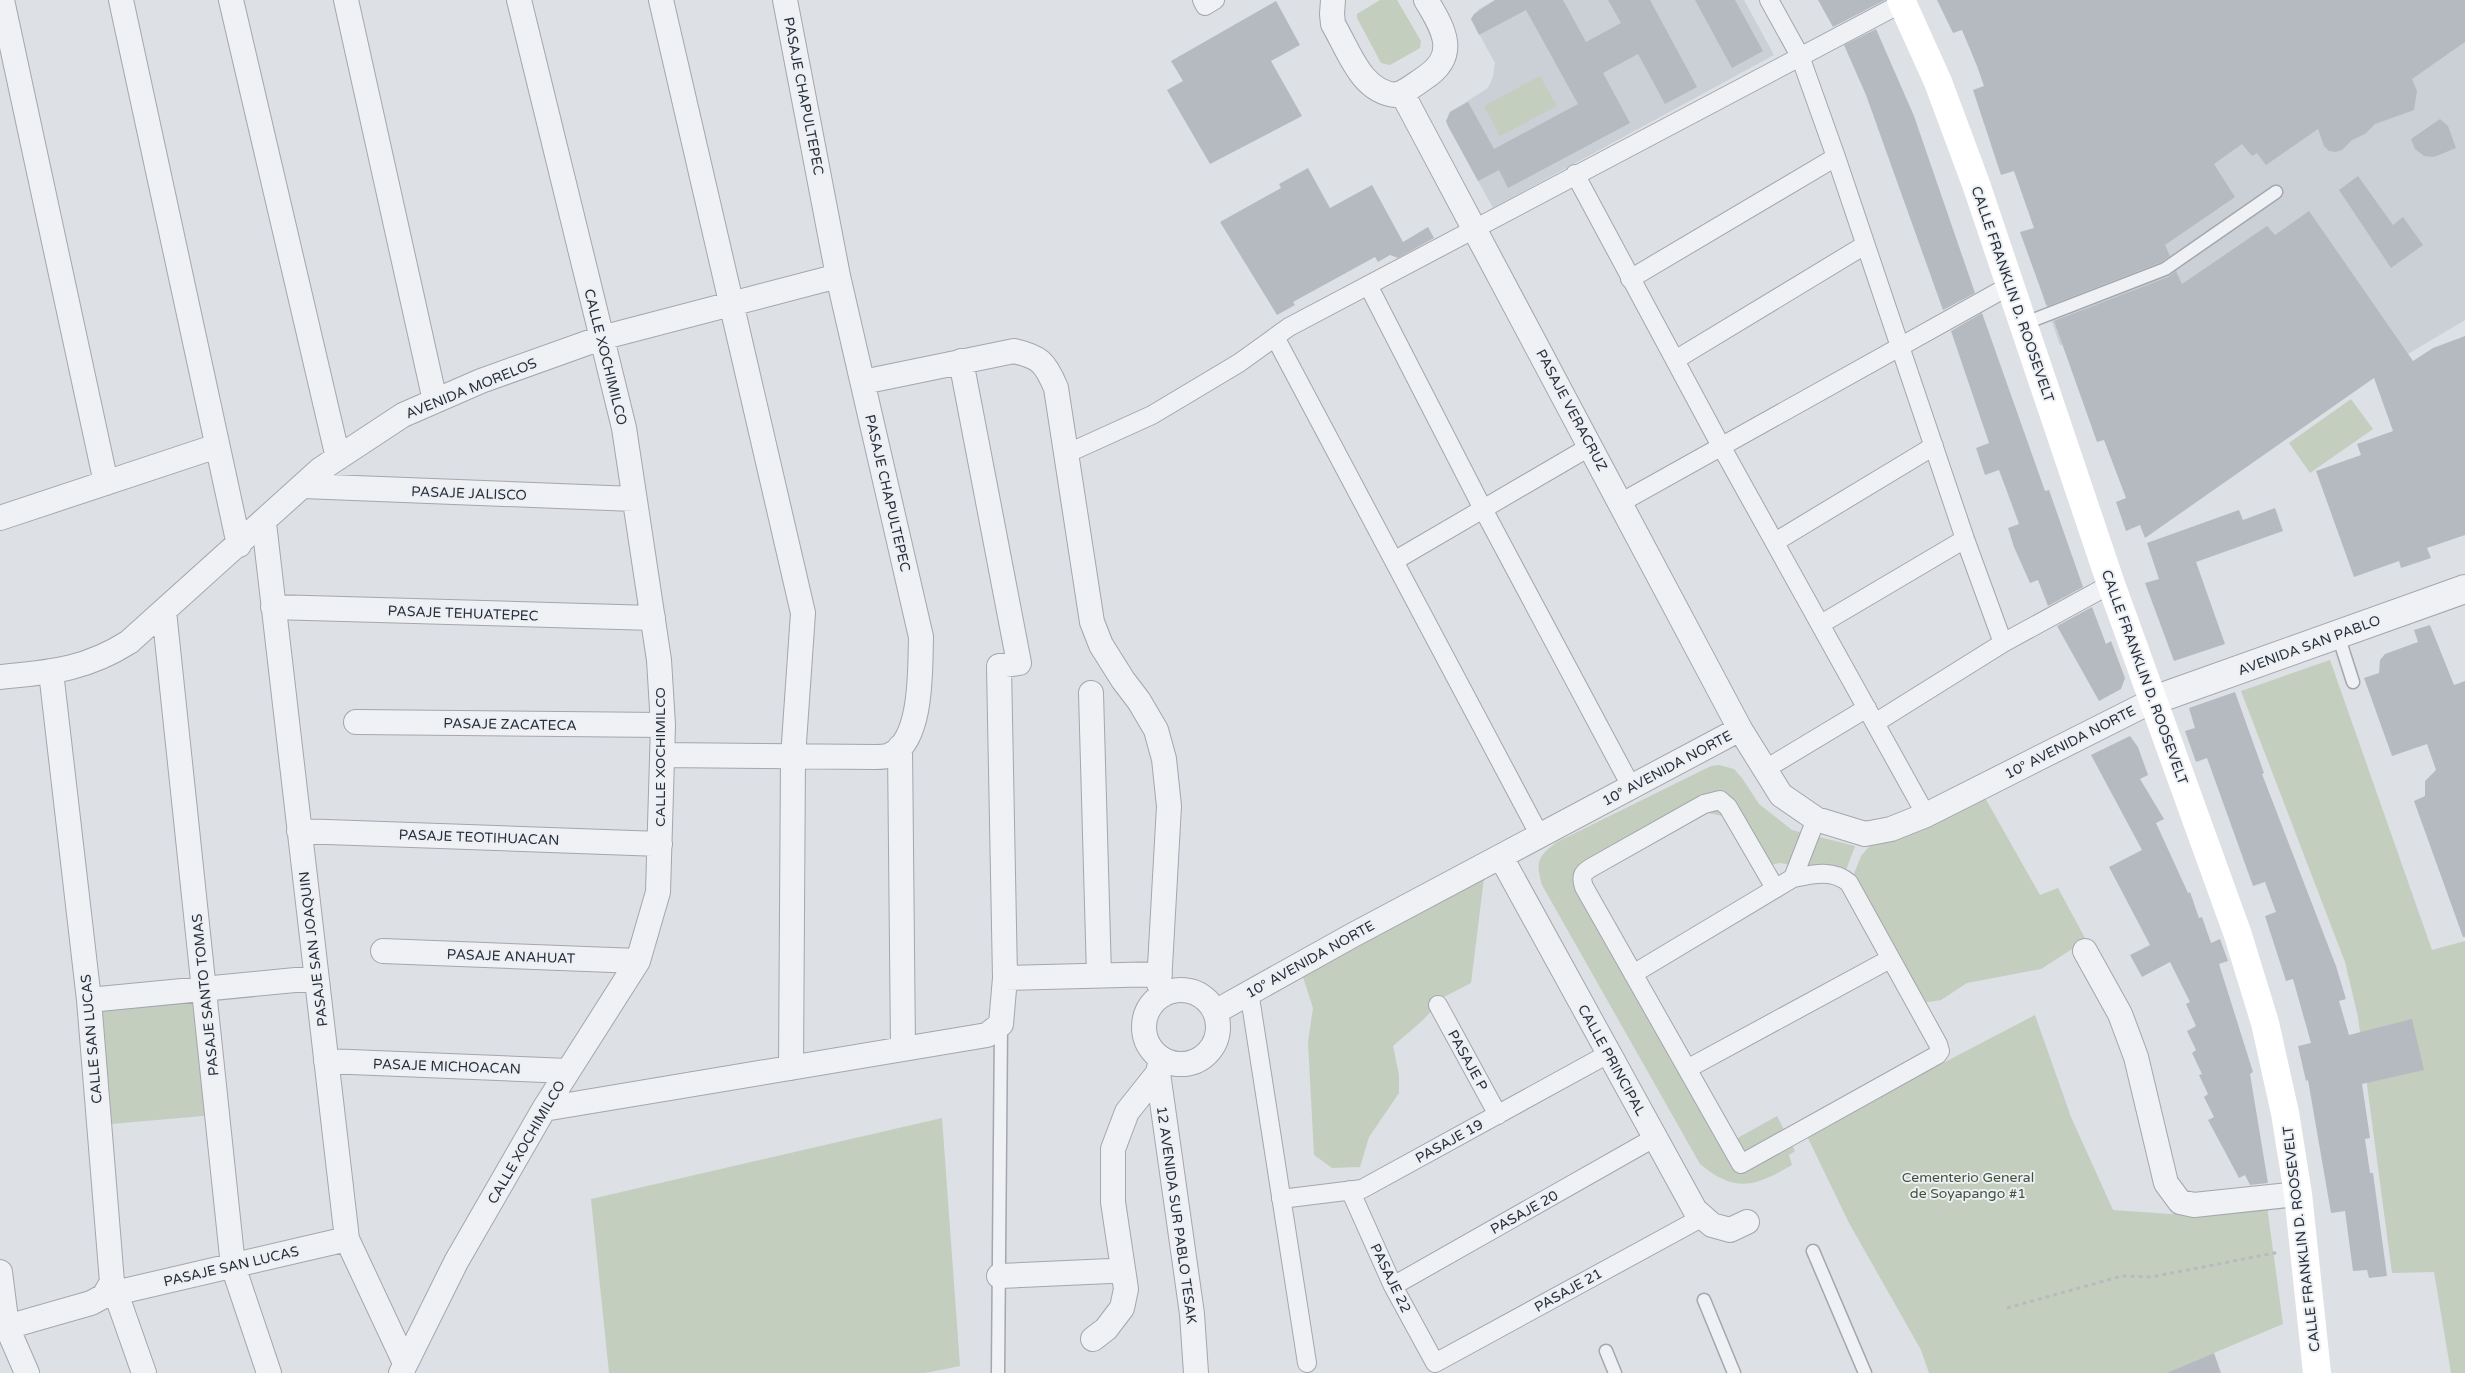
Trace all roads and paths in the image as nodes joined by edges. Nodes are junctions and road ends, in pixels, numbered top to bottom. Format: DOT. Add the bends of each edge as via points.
graph roads {
  1 [pos="2,0"];
  2 [pos="121,0"];
  3 [pos="231,0"];
  4 [pos="346,0"];
  5 [pos="519,0"];
  6 [pos="661,0"];
  7 [pos="785,0"];
  8 [pos="1202,0"];
  9 [pos="1215,0"];
  10 [pos="1334,0"];
  11 [pos="1769,0"];
  12 [pos="1902,1"];
  13 [pos="1434,2"];
  14 [pos="1800,56"];
  15 [pos="1402,93"];
  16 [pos="1836,157"];
  17 [pos="1575,174"];
  18 [pos="2276,192"];
  19 [pos="1474,228"];
  20 [pos="1865,245"];
  21 [pos="838,276"];
  22 [pos="1630,278"];
  23 [pos="1368,285"];
  24 [pos="2009,286"];
  25 [pos="732,304"];
  26 [pos="2023,324"];
  27 [pos="1275,337"];
  28 [pos="601,338"];
  29 [pos="1901,346"];
  30 [pos="1675,360"];
  31 [pos="961,361"];
  32 [pos="863,382"];
  33 [pos="435,401"];
  34 [pos="217,446"];
  35 [pos="1591,446"];
  36 [pos="1721,446"];
  37 [pos="1934,446"];
  38 [pos="1066,454"];
  39 [pos="338,458"];
  40 [pos="106,483"];
  41 [pos="303,486"];
  42 [pos="634,499"];
  43 [pos="1620,503"];
  44 [pos="1483,509"];
  45 [pos="0,518"];
  46 [pos="264,523"];
  47 [pos="1965,539"];
  48 [pos="1775,542"];
  49 [pos="239,545"];
  50 [pos="1394,561"];
  51 [pos="2112,584"];
  52 [pos="2465,589"];
  53 [pos="273,607"];
  54 [pos="164,611"];
  55 [pos="652,618"];
  56 [pos="1822,624"];
  57 [pos="2338,635"];
  58 [pos="2003,643"];
  59 [pos="51,672"];
  60 [pos="0,678"];
  61 [pos="2353,682"];
  62 [pos="1091,693"];
  63 [pos="2154,700"];
  64 [pos="1871,716"];
  65 [pos="356,722"];
  66 [pos="663,725"];
  67 [pos="1740,728"];
  68 [pos="900,747"];
  69 [pos="662,755"];
  70 [pos="793,757"];
  71 [pos="1764,770"];
  72 [pos="1632,788"];
  73 [pos="1926,815"];
  74 [pos="1816,819"];
  75 [pos="299,831"];
  76 [pos="1540,836"];
  77 [pos="660,844"];
  78 [pos="1501,857"];
  79 [pos="1793,878"];
  80 [pos="1775,888"];
  81 [pos="383,951"];
  82 [pos="2085,952"];
  83 [pos="1890,959"];
  84 [pos="638,961"];
  85 [pos="1633,974"];
  86 [pos="1099,975"];
  87 [pos="316,978"];
  88 [pos="1005,978"];
  89 [pos="1162,984"];
  90 [pos="204,989"];
  91 [pos="1249,991"];
  92 [pos="88,1000"];
  93 [pos="1438,1005"];
  94 [pos="1215,1012"];
  95 [pos="1001,1024"];
  96 [pos="903,1049"];
  97 [pos="1608,1054"];
  98 [pos="326,1061"];
  99 [pos="1159,1066"];
  100 [pos="791,1068"];
  101 [pos="1687,1069"];
  102 [pos="568,1071"];
  103 [pos="544,1109"];
  104 [pos="1498,1115"];
  105 [pos="1654,1138"];
  106 [pos="1350,1190"];
  107 [pos="2298,1194"];
  108 [pos="1281,1199"];
  109 [pos="1701,1218"];
  110 [pos="1747,1222"];
  111 [pos="347,1239"];
  112 [pos="1814,1251"];
  113 [pos="2283,1251"];
  114 [pos="233,1266"];
  115 [pos="1110,1271"];
  116 [pos="0,1272"];
  117 [pos="999,1276"];
  118 [pos="1393,1286"];
  119 [pos="114,1288"];
  120 [pos="1704,1300"];
  121 [pos="2008,1308"];
  122 [pos="4,1328"];
  123 [pos="1093,1339"];
  124 [pos="1606,1351"];
  125 [pos="1307,1363"];
  126 [pos="1435,1363"];
  127 [pos="403,1368"];
  128 [pos="27,1373"];
  129 [pos="144,1373"];
  130 [pos="269,1373"];
  131 [pos="998,1373"];
  132 [pos="1196,1373"];
  133 [pos="1616,1373"];
  134 [pos="1734,1373"];
  135 [pos="1865,1373"];
  136 [pos="2316,1373"];
  1 -- 40 [label="street"];
  2 -- 34 [label="street"];
  3 -- 39 [label="street"];
  4 -- 33 [label="street"];
  5 -- 28 [label="street, CALLE XOCHIMILCO"];
  6 -- 25 [label="street"];
  7 -- 21 [label="street, PASAJE CHAPULTEPEC"];
  8 -- 9 [label="street" via="1205,6"];
  10 -- 15 [label="street" via="1334,24 1366,81 1379,91 1396,95"];
  11 -- 14 [label="street"];
  12 -- 14 [label="street"];
  12 -- 24 [label="main road, CALLE FRANKLIN D. ROOSEVELT" via="1938,82"];
  13 -- 15 [label="street" via="1445,36 1443,63 1437,71"];
  14 -- 16 [label="street"];
  14 -- 17 [label="street"];
  15 -- 19 [label="street, PASAJE VERACRUZ"];
  16 -- 20 [label="street"];
  16 -- 22 [label="street"];
  17 -- 19 [label="street"];
  17 -- 22 [label="street"];
  18 -- 26 [label="lane" via="2165,270"];
  19 -- 23 [label="street"];
  19 -- 35 [label="street, PASAJE VERACRUZ"];
  20 -- 29 [label="street"];
  20 -- 30 [label="street"];
  21 -- 25 [label="street, AVENIDA MORELOS"];
  21 -- 32 [label="street, PASAJE CHAPULTEPEC"];
  22 -- 30 [label="street"];
  23 -- 27 [label="street"];
  23 -- 44 [label="street"];
  24 -- 26 [label="main road, CALLE FRANKLIN D. ROOSEVELT"];
  24 -- 29 [label="street"];
  25 -- 28 [label="street, AVENIDA MORELOS"];
  25 -- 70 [label="street" via="803,613"];
  26 -- 51 [label="main road, CALLE FRANKLIN D. ROOSEVELT"];
  27 -- 38 [label="street" via="1239,363 1152,415"];
  27 -- 50 [label="street"];
  28 -- 33 [label="street, AVENIDA MORELOS" via="481,380"];
  28 -- 42 [label="street, CALLE XOCHIMILCO" via="624,428"];
  29 -- 36 [label="street"];
  29 -- 37 [label="street"];
  30 -- 36 [label="street"];
  31 -- 32 [label="street"];
  31 -- 38 [label="street" via="1014,351 1035,355 1048,368 1056,388"];
  31 -- 88 [label="street" via="1019,663 999,666"];
  32 -- 68 [label="street, PASAJE CHAPULTEPEC" via="921,637 919,694 912,730"];
  33 -- 39 [label="street, AVENIDA MORELOS" via="403,415"];
  34 -- 40 [label="street"];
  34 -- 49 [label="street"];
  35 -- 43 [label="street, PASAJE VERACRUZ"];
  35 -- 44 [label="street"];
  36 -- 43 [label="street"];
  36 -- 48 [label="street"];
  37 -- 47 [label="street"];
  37 -- 48 [label="street"];
  38 -- 89 [label="street" via="1092,622 1101,644 1156,730 1164,760 1169,806"];
  39 -- 41 [label="street, AVENIDA MORELOS"];
  40 -- 45 [label="street"];
  41 -- 42 [label="street, PASAJE JALISCO"];
  41 -- 46 [label="street, AVENIDA MORELOS"];
  42 -- 55 [label="street, CALLE XOCHIMILCO"];
  43 -- 67 [label="street, PASAJE VERACRUZ"];
  44 -- 50 [label="street"];
  44 -- 72 [label="street"];
  46 -- 49 [label="street, AVENIDA MORELOS"];
  46 -- 53 [label="street, PASAJE SAN JOAQUIN"];
  47 -- 56 [label="street"];
  47 -- 58 [label="street"];
  48 -- 56 [label="street"];
  49 -- 54 [label="street, AVENIDA MORELOS"];
  50 -- 76 [label="street"];
  51 -- 58 [label="street"];
  51 -- 63 [label="main road, CALLE FRANKLIN D. ROOSEVELT"];
  52 -- 57 [label="street, AVENIDA SAN PABLO"];
  53 -- 55 [label="street, PASAJE TEHUATEPEC"];
  53 -- 75 [label="street, PASAJE SAN JOAQUIN"];
  54 -- 59 [label="street, AVENIDA MORELOS" via="129,642 106,657"];
  54 -- 90 [label="street, PASAJE SANTO TOMAS"];
  55 -- 66 [label="street, CALLE XOCHIMILCO" via="659,660"];
  56 -- 64 [label="street"];
  57 -- 61 [label="lane"];
  57 -- 63 [label="street, AVENIDA SAN PABLO"];
  58 -- 64 [label="street"];
  59 -- 60 [label="street, AVENIDA MORELOS"];
  59 -- 92 [label="street, CALLE SAN LUCAS"];
  62 -- 86 [label="street"];
  63 -- 73 [label="street, 10° AVENIDA NORTE"];
  63 -- 107 [label="main road, CALLE FRANKLIN D. ROOSEVELT" via="2266,1023"];
  64 -- 71 [label="street"];
  64 -- 73 [label="street"];
  65 -- 66 [label="street, PASAJE ZACATECA"];
  66 -- 69 [label="street, CALLE XOCHIMILCO"];
  67 -- 71 [label="street, 10° AVENIDA NORTE"];
  67 -- 72 [label="street, 10° AVENIDA NORTE"];
  68 -- 70 [label="street" via="890,755 875,757"];
  68 -- 96 [label="street"];
  69 -- 70 [label="street"];
  69 -- 77 [label="street, CALLE XOCHIMILCO"];
  70 -- 100 [label="street"];
  71 -- 74 [label="street, 10° AVENIDA NORTE" via="1781,795"];
  72 -- 76 [label="street, 10° AVENIDA NORTE"];
  73 -- 74 [label="street, 10° AVENIDA NORTE" via="1891,829 1865,834"];
  74 -- 79 [label="street"];
  75 -- 77 [label="street, PASAJE TEOTIHUACAN"];
  75 -- 87 [label="street, PASAJE SAN JOAQUIN"];
  76 -- 78 [label="street, 10° AVENIDA NORTE"];
  77 -- 84 [label="street, CALLE XOCHIMILCO" via="658,892"];
  78 -- 91 [label="street, 10° AVENIDA NORTE"];
  78 -- 97 [label="street, CALLE PRINCIPAL"];
  79 -- 80 [label="street"];
  79 -- 83 [label="street" via="1811,874 1841,876 1849,884"];
  80 -- 85 [label="street"];
  80 -- 85 [label="street" via="1728,807 1720,800 1704,804 1583,872 1584,887"];
  81 -- 84 [label="street, PASAJE ANAHUAT"];
  82 -- 107 [label="street" via="2120,1014 2136,1057 2166,1183 2180,1202 2194,1205"];
  83 -- 101 [label="street"];
  83 -- 101 [label="street" via="1938,1044 1938,1055 1741,1164"];
  84 -- 102 [label="street, CALLE XOCHIMILCO"];
  85 -- 101 [label="street"];
  86 -- 88 [label="street"];
  86 -- 89 [label="street"];
  87 -- 90 [label="street"];
  87 -- 98 [label="street, PASAJE SAN JOAQUIN"];
  88 -- 95 [label="street"];
  89 -- 94 [label="street" via="1176,991 1196,993"];
  89 -- 99 [label="street" via="1146,1015 1144,1027 1146,1040"];
  90 -- 92 [label="street"];
  90 -- 114 [label="street, PASAJE SANTO TOMAS"];
  91 -- 94 [label="street, 10° AVENIDA NORTE"];
  91 -- 108 [label="street"];
  92 -- 119 [label="street, CALLE SAN LUCAS"];
  93 -- 104 [label="street, PASAJE P"];
  94 -- 99 [label="street" via="1217,1038 1202,1058 1190,1063"];
  95 -- 96 [label="street" via="987,1035"];
  95 -- 117 [label="lane"];
  96 -- 100 [label="street"];
  97 -- 104 [label="street, PASAJE 19"];
  97 -- 105 [label="street, CALLE PRINCIPAL"];
  98 -- 102 [label="street, PASAJE MICHOACAN"];
  98 -- 111 [label="street, PASAJE SAN JOAQUIN"];
  99 -- 123 [label="street" via="1127,1112 1113,1149 1113,1202 1126,1289 1122,1308 1106,1329"];
  99 -- 132 [label="street, 12 AVENIDA SUR PABLO TESAK" via="1192,1314"];
  100 -- 103 [label="street"];
  102 -- 103 [label="street, CALLE XOCHIMILCO"];
  103 -- 127 [label="street, CALLE XOCHIMILCO" via="456,1262"];
  104 -- 106 [label="street, PASAJE 19" via="1362,1189"];
  105 -- 109 [label="street, CALLE PRINCIPAL" via="1684,1194"];
  105 -- 118 [label="street, PASAJE 20"];
  106 -- 108 [label="street, PASAJE 19"];
  106 -- 118 [label="street, PASAJE 22"];
  107 -- 136 [label="main road, CALLE FRANKLIN D. ROOSEVELT"];
  108 -- 125 [label="street"];
  109 -- 110 [label="street" via="1730,1230"];
  109 -- 126 [label="street, PASAJE 21"];
  111 -- 114 [label="street, PASAJE SAN LUCAS"];
  111 -- 127 [label="street, PASAJE SAN JOAQUIN"];
  112 -- 135 [label="lane"];
  113 -- 121 [label="path" via="2151,1277 2122,1276"];
  114 -- 119 [label="street, PASAJE SAN LUCAS"];
  114 -- 130 [label="street, PASAJE SANTO TOMAS"];
  115 -- 117 [label="street"];
  116 -- 122 [label="street"];
  117 -- 131 [label="lane"];
  118 -- 126 [label="street, PASAJE 22"];
  119 -- 122 [label="street" via="91,1303"];
  119 -- 129 [label="street"];
  120 -- 134 [label="lane"];
  122 -- 128 [label="street"];
  124 -- 133 [label="lane"];
}
